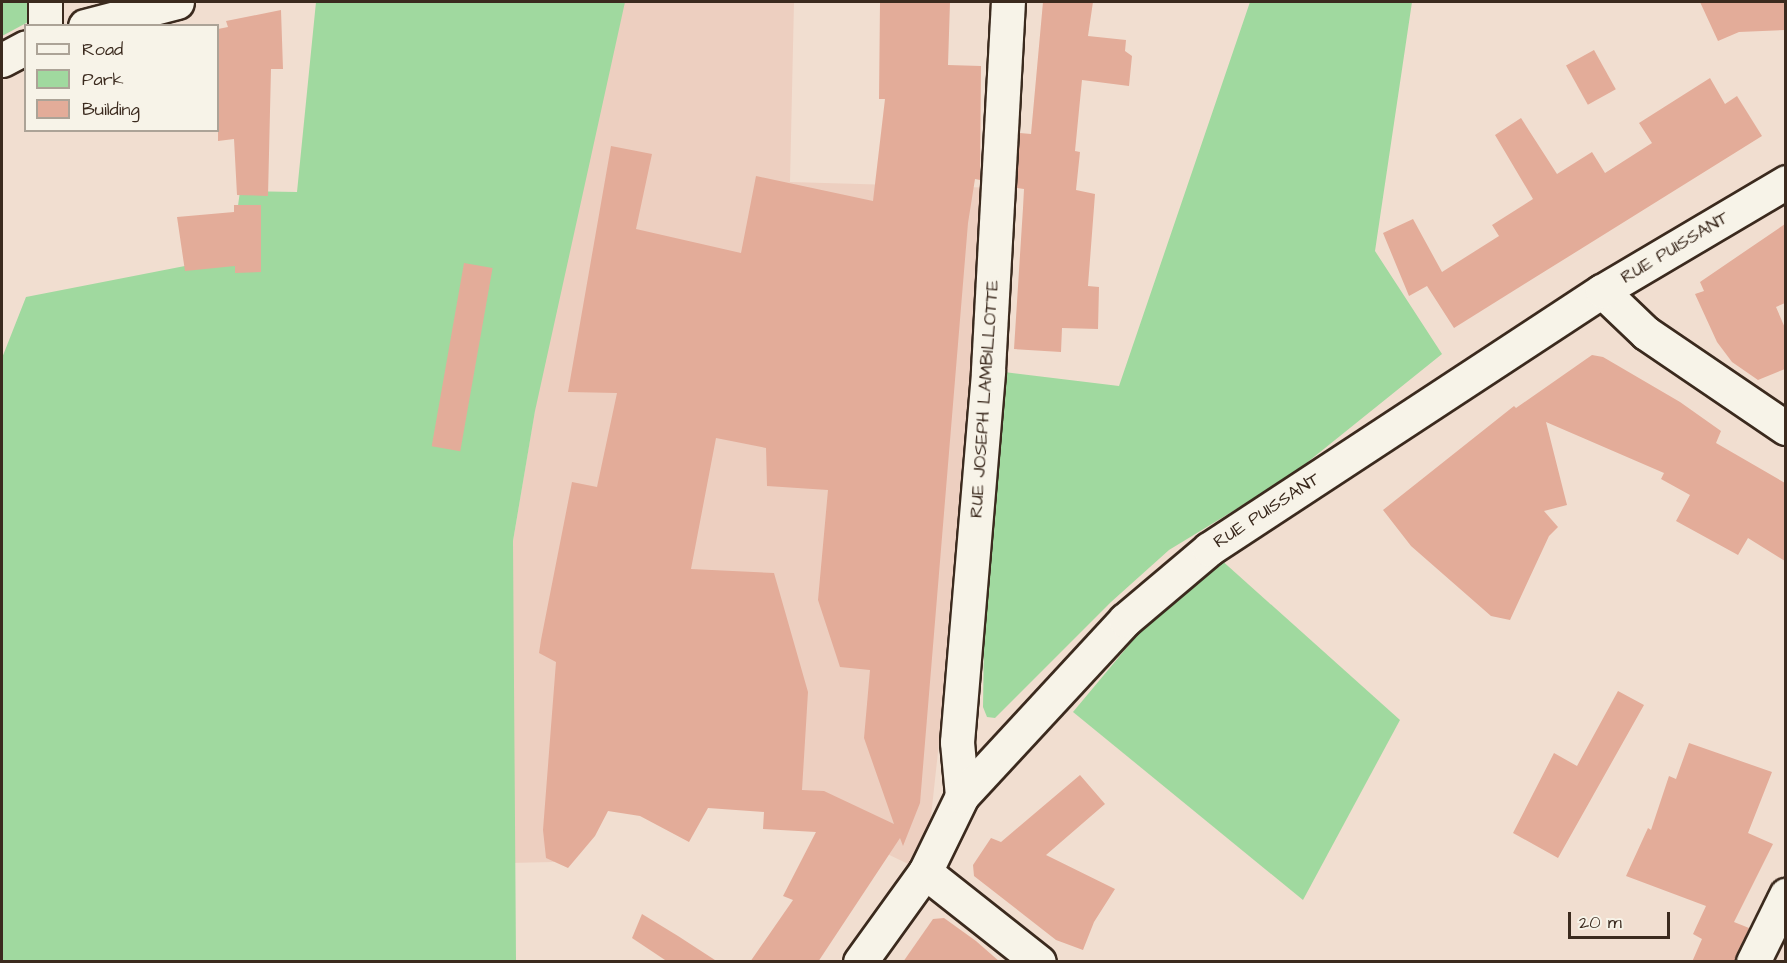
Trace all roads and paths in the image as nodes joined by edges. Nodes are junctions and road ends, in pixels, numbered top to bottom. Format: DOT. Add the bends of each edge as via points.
graph roads {
  1 [pos="45,2"];
  2 [pos="177,2"];
  3 [pos="1008,2"];
  4 [pos="45,24"];
  5 [pos="93,24"];
  6 [pos="24,48"];
  7 [pos="2,60"];
  8 [pos="1785,182"];
  9 [pos="1602,291"];
  10 [pos="1785,428"];
  11 [pos="962,796"];
  12 [pos="925,872"];
  13 [pos="1785,895"];
  14 [pos="860,962"];
  15 [pos="1039,962"];
  16 [pos="1753,962"];
  1 -- 4 [label="street"];
  2 -- 5 [label="street"];
  3 -- 11 [label="street, RUE JOSEPH LAMBILLOTTE" via="988,370 957,742"];
  6 -- 7 [label="street"];
  8 -- 9 [label="street, RUE PUISSANT"];
  9 -- 10 [label="street" via="1646,333"];
  9 -- 11 [label="street, RUE PUISSANT" via="1209,549 1125,620"];
  11 -- 12 [label="street, RUE PUISSANT"];
  12 -- 14 [label="street, RUE PUISSANT"];
  12 -- 15 [label="street"];
  13 -- 16 [label="street"];
}
